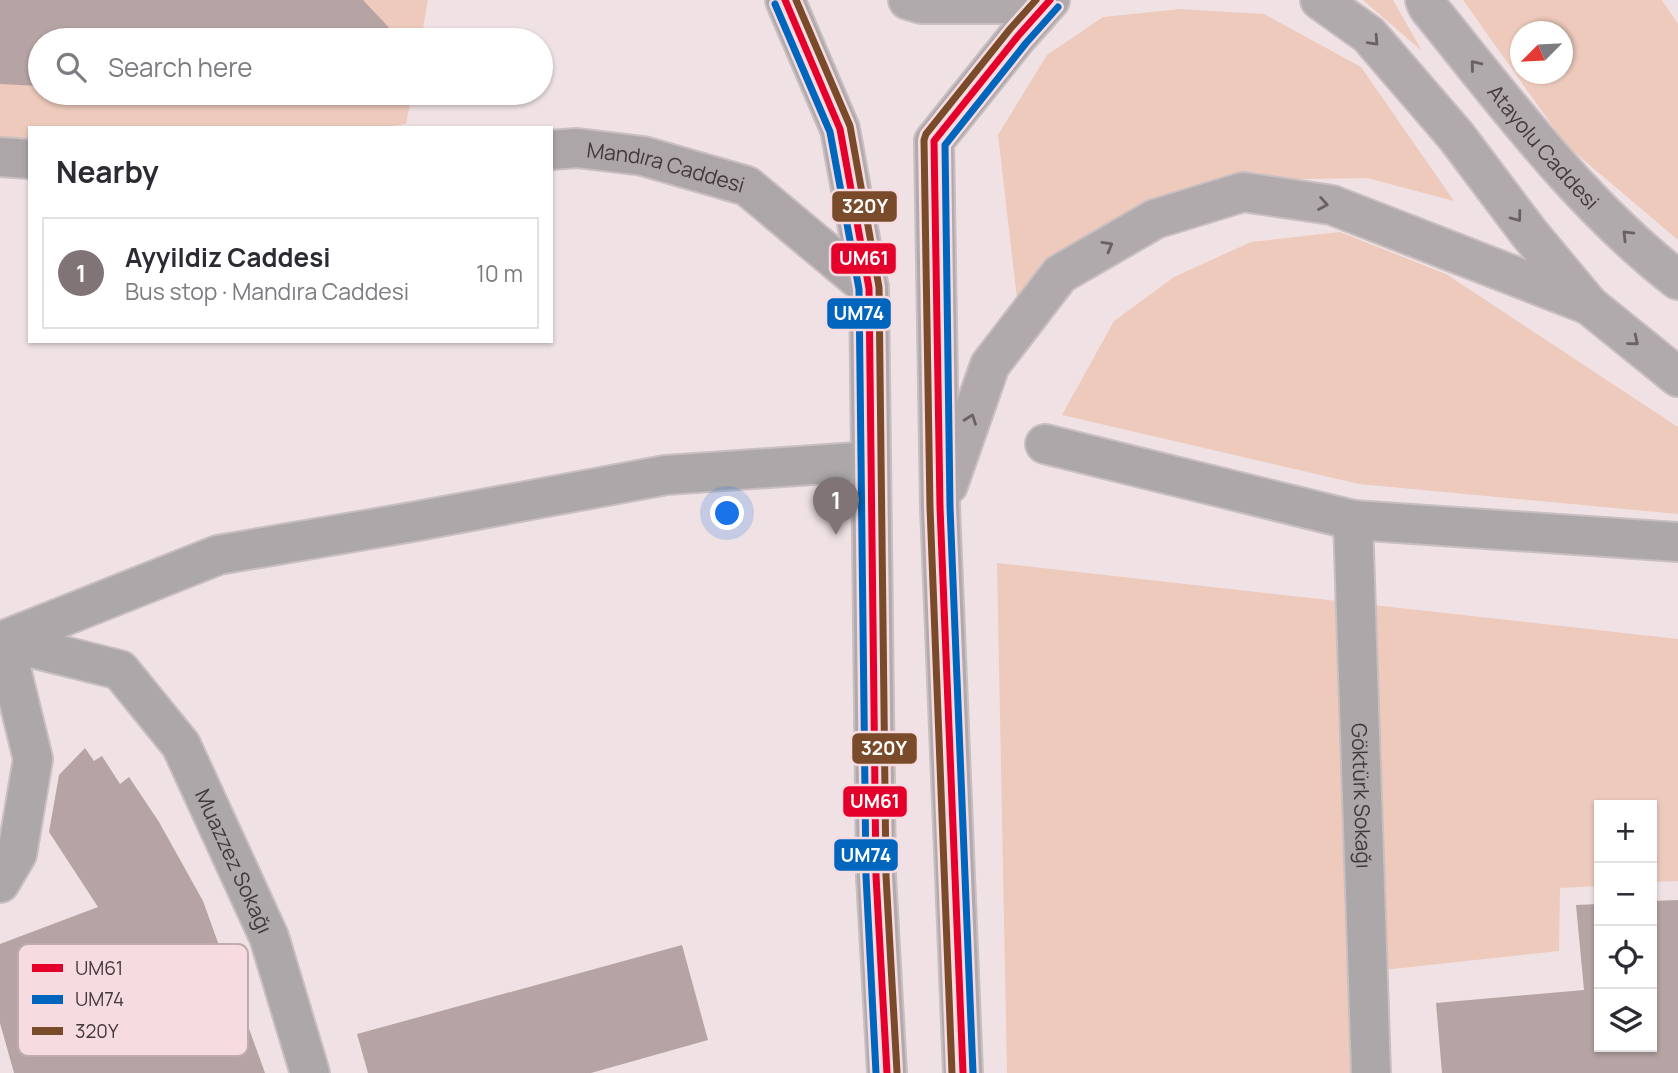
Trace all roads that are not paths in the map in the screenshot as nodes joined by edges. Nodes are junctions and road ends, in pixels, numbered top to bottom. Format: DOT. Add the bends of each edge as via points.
graph roads {
  1 [pos="785,0"];
  2 [pos="908,0"];
  3 [pos="1026,0"];
  4 [pos="1050,0"];
  5 [pos="1320,0"];
  6 [pos="1424,0"];
  7 [pos="553,150"];
  8 [pos="0,157"];
  9 [pos="28,159"];
  10 [pos="1678,279"];
  11 [pos="869,288"];
  12 [pos="1590,305"];
  13 [pos="1678,377"];
  14 [pos="1045,444"];
  15 [pos="871,461"];
  16 [pos="940,507"];
  17 [pos="1353,520"];
  18 [pos="1678,542"];
  19 [pos="2,640"];
  20 [pos="0,883"];
  21 [pos="310,1073"];
  22 [pos="887,1073"];
  23 [pos="963,1073"];
  24 [pos="1371,1073"];
  1 -- 11 [label="main road" via="840,129"];
  2 -- 3 [label="main road" via="922,4"];
  4 -- 16 [label="main road" via="934,141"];
  5 -- 12 [label="main road, one-way" via="1369,35"];
  10 -- 6 [label="main road, Atayolu Caddesi, one-way" via="1646,255 1553,161"];
  7 -- 11 [label="street, Mandıra Caddesi" via="643,156 747,187"];
  8 -- 9 [label="street"];
  11 -- 15 [label="main road"];
  12 -- 13 [label="main road, one-way"];
  16 -- 12 [label="main road, one-way" via="990,365 1060,274 1155,219 1243,192 1332,205"];
  14 -- 17 [label="street"];
  15 -- 19 [label="street" via="666,475 218,555"];
  15 -- 22 [label="main road" via="877,876"];
  16 -- 23 [label="main road"];
  17 -- 18 [label="street"];
  17 -- 24 [label="street, Göktürk Sokağı"];
  19 -- 20 [label="street" via="33,759 17,854"];
  19 -- 21 [label="street, Muazzez Sokağı" via="120,670 181,745 270,937"];
}
